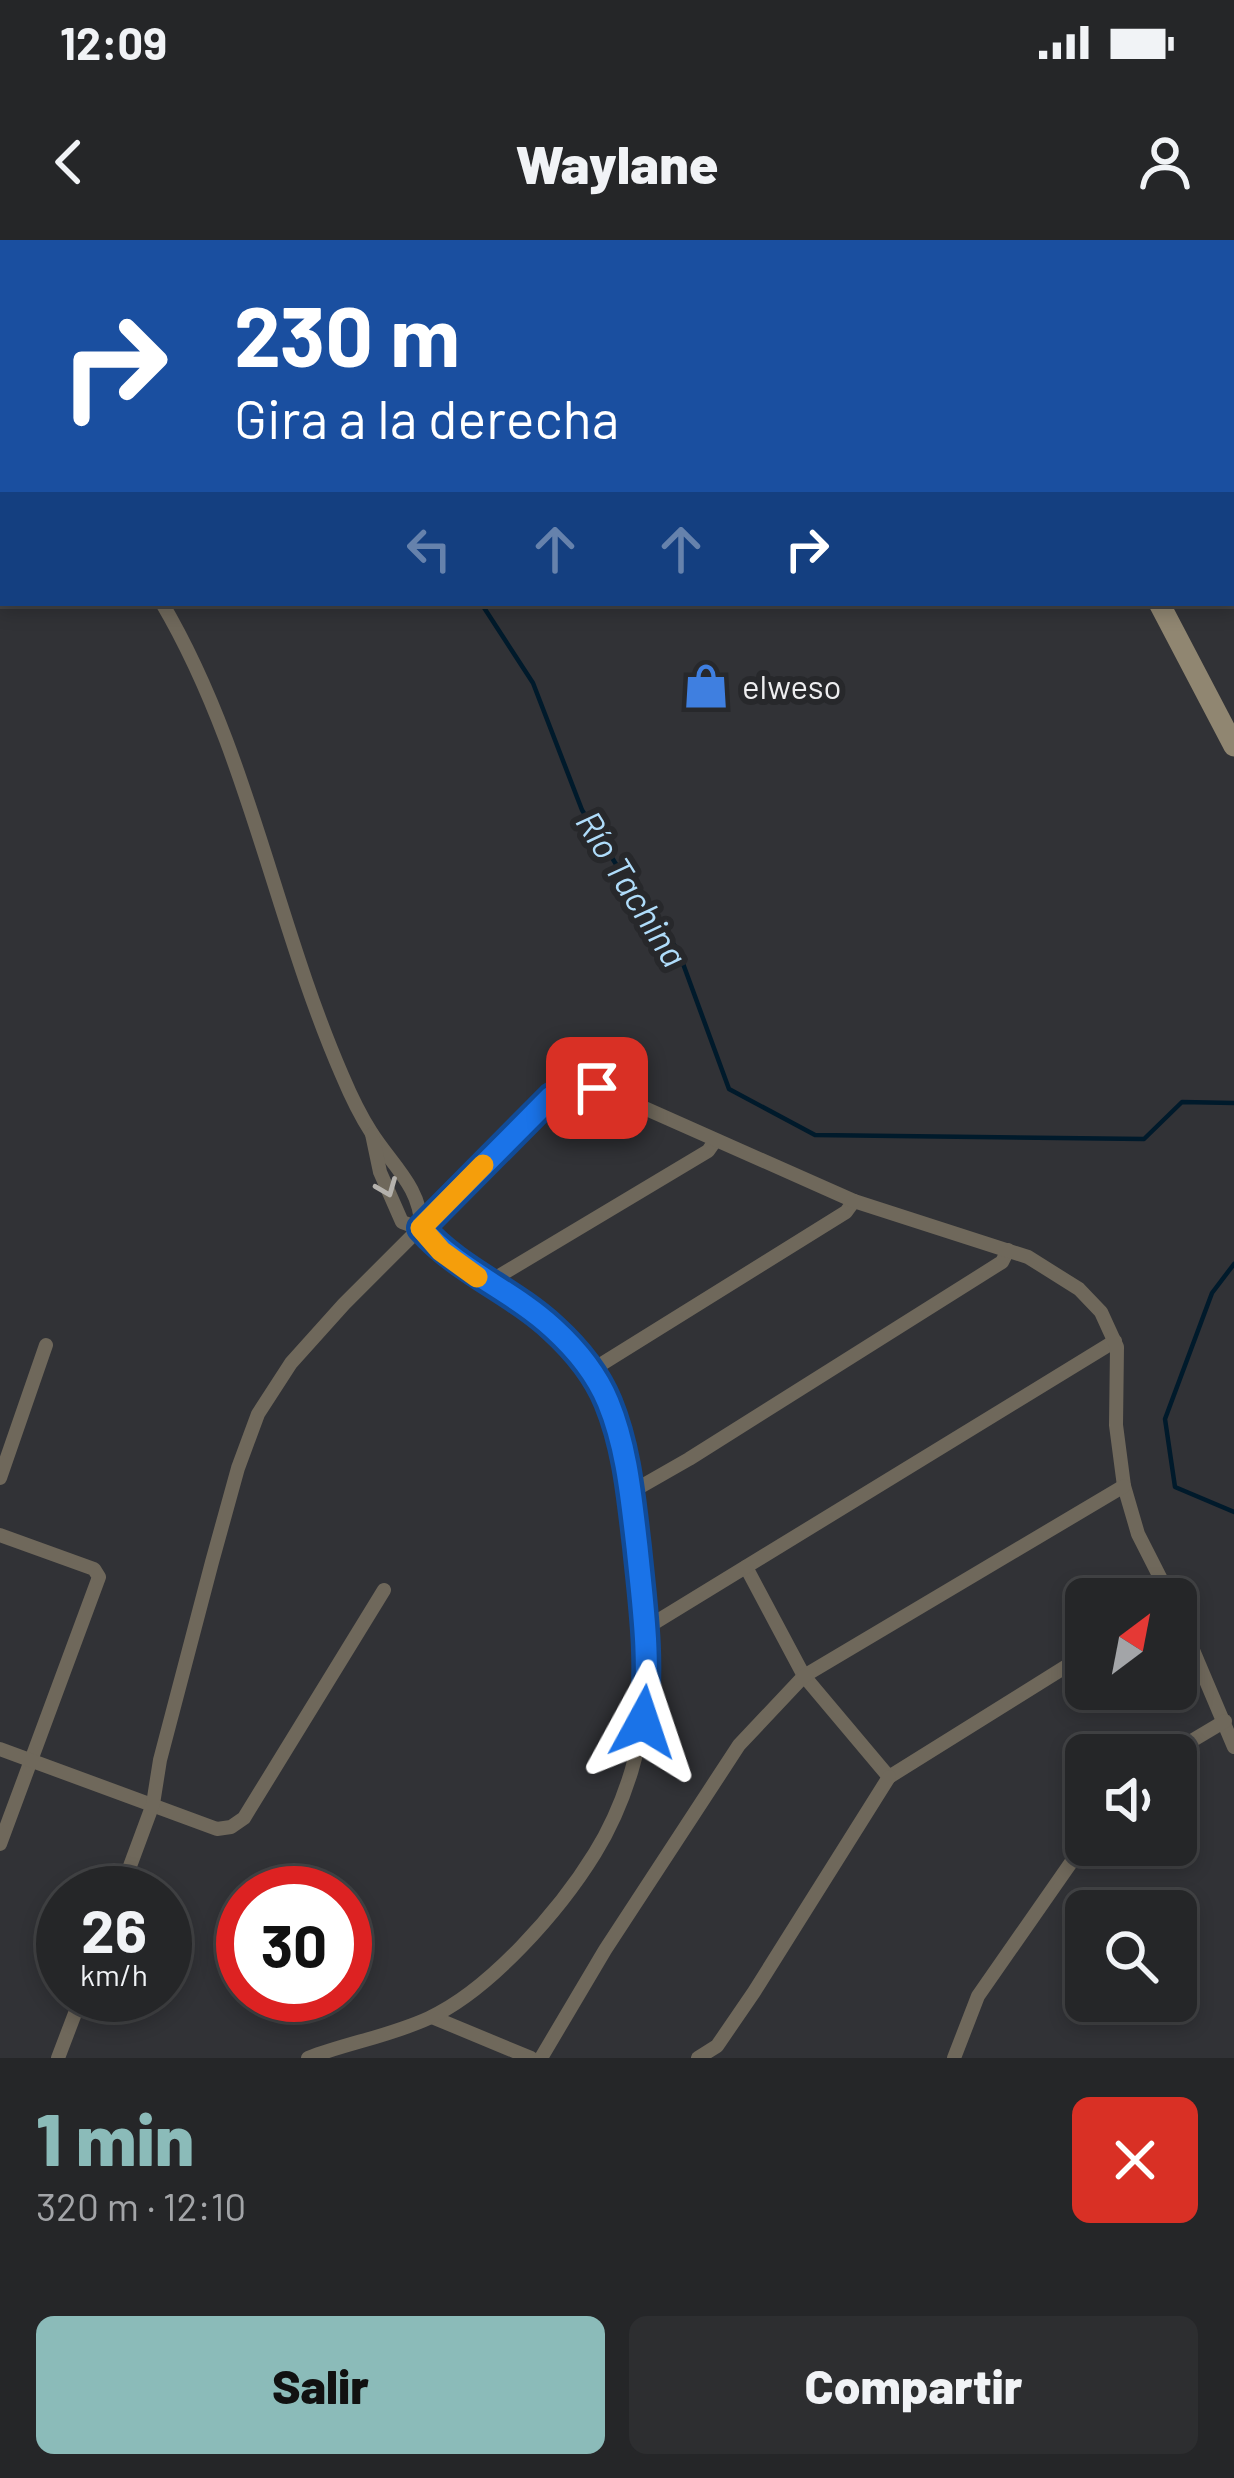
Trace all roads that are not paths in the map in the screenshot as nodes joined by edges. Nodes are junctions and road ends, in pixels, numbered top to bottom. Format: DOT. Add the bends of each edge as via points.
graph roads {
  1 [pos="164,606"];
  2 [pos="1161,606"];
  3 [pos="1234,746"];
  4 [pos="372,1134"];
  5 [pos="716,1141"];
  6 [pos="854,1202"];
  7 [pos="421,1228"];
  8 [pos="1008,1250"];
  9 [pos="490,1286"];
  10 [pos="1115,1341"];
  11 [pos="46,1345"];
  12 [pos="592,1370"];
  13 [pos="0,1478"];
  14 [pos="1124,1486"];
  15 [pos="630,1488"];
  16 [pos="0,1535"];
  17 [pos="746,1567"];
  18 [pos="1160,1578"];
  19 [pos="384,1590"];
  20 [pos="646,1628"];
  21 [pos="1197,1658"];
  22 [pos="1065,1667"];
  23 [pos="804,1676"];
  24 [pos="1225,1721"];
  25 [pos="1197,1738"];
  26 [pos="1234,1747"];
  27 [pos="0,1749"];
  28 [pos="31,1761"];
  29 [pos="889,1777"];
  30 [pos="153,1804"];
  31 [pos="0,1844"];
  32 [pos="130,1866"];
  33 [pos="1069,1866"];
  34 [pos="432,2017"];
  35 [pos="72,2022"];
  36 [pos="58,2058"];
  37 [pos="308,2058"];
  38 [pos="531,2058"];
  39 [pos="541,2058"];
  40 [pos="698,2058"];
  41 [pos="954,2058"];
  1 -- 4 [label="street" via="244,791 342,1074"];
  2 -- 3 [label="street"];
  4 -- 7 [label="street" via="408,1184"];
  4 -- 7 [label="street, one-way" via="395,1209 402,1222"];
  5 -- 6 [label="street"];
  5 -- 7 [label="street" via="597,1088 570,1086"];
  5 -- 9 [label="street"];
  6 -- 8 [label="street"];
  6 -- 12 [label="street"];
  7 -- 9 [label="street"];
  7 -- 30 [label="street" via="291,1363 258,1414"];
  8 -- 10 [label="street" via="1079,1289"];
  8 -- 15 [label="street" via="1002,1262"];
  9 -- 12 [label="street" via="549,1324"];
  10 -- 14 [label="street"];
  10 -- 17 [label="street"];
  11 -- 13 [label="street"];
  12 -- 15 [label="street" via="613,1415"];
  14 -- 18 [label="street"];
  14 -- 23 [label="street"];
  15 -- 20 [label="street"];
  16 -- 28 [label="street" via="99,1577"];
  17 -- 20 [label="street"];
  17 -- 23 [label="street"];
  19 -- 30 [label="street" via="244,1818 217,1829"];
  20 -- 34 [label="street" via="643,1722 595,1852 525,1940"];
  21 -- 24 [label="street"];
  22 -- 29 [label="street"];
  23 -- 29 [label="street"];
  23 -- 39 [label="street" via="739,1745"];
  24 -- 25 [label="street"];
  24 -- 26 [label="street"];
  27 -- 28 [label="street"];
  28 -- 30 [label="street"];
  28 -- 31 [label="street"];
  29 -- 40 [label="street" via="754,1992 717,2046"];
  30 -- 32 [label="street"];
  33 -- 41 [label="street" via="978,1996"];
  34 -- 37 [label="street"];
  34 -- 38 [label="street"];
  35 -- 36 [label="street"];
}
